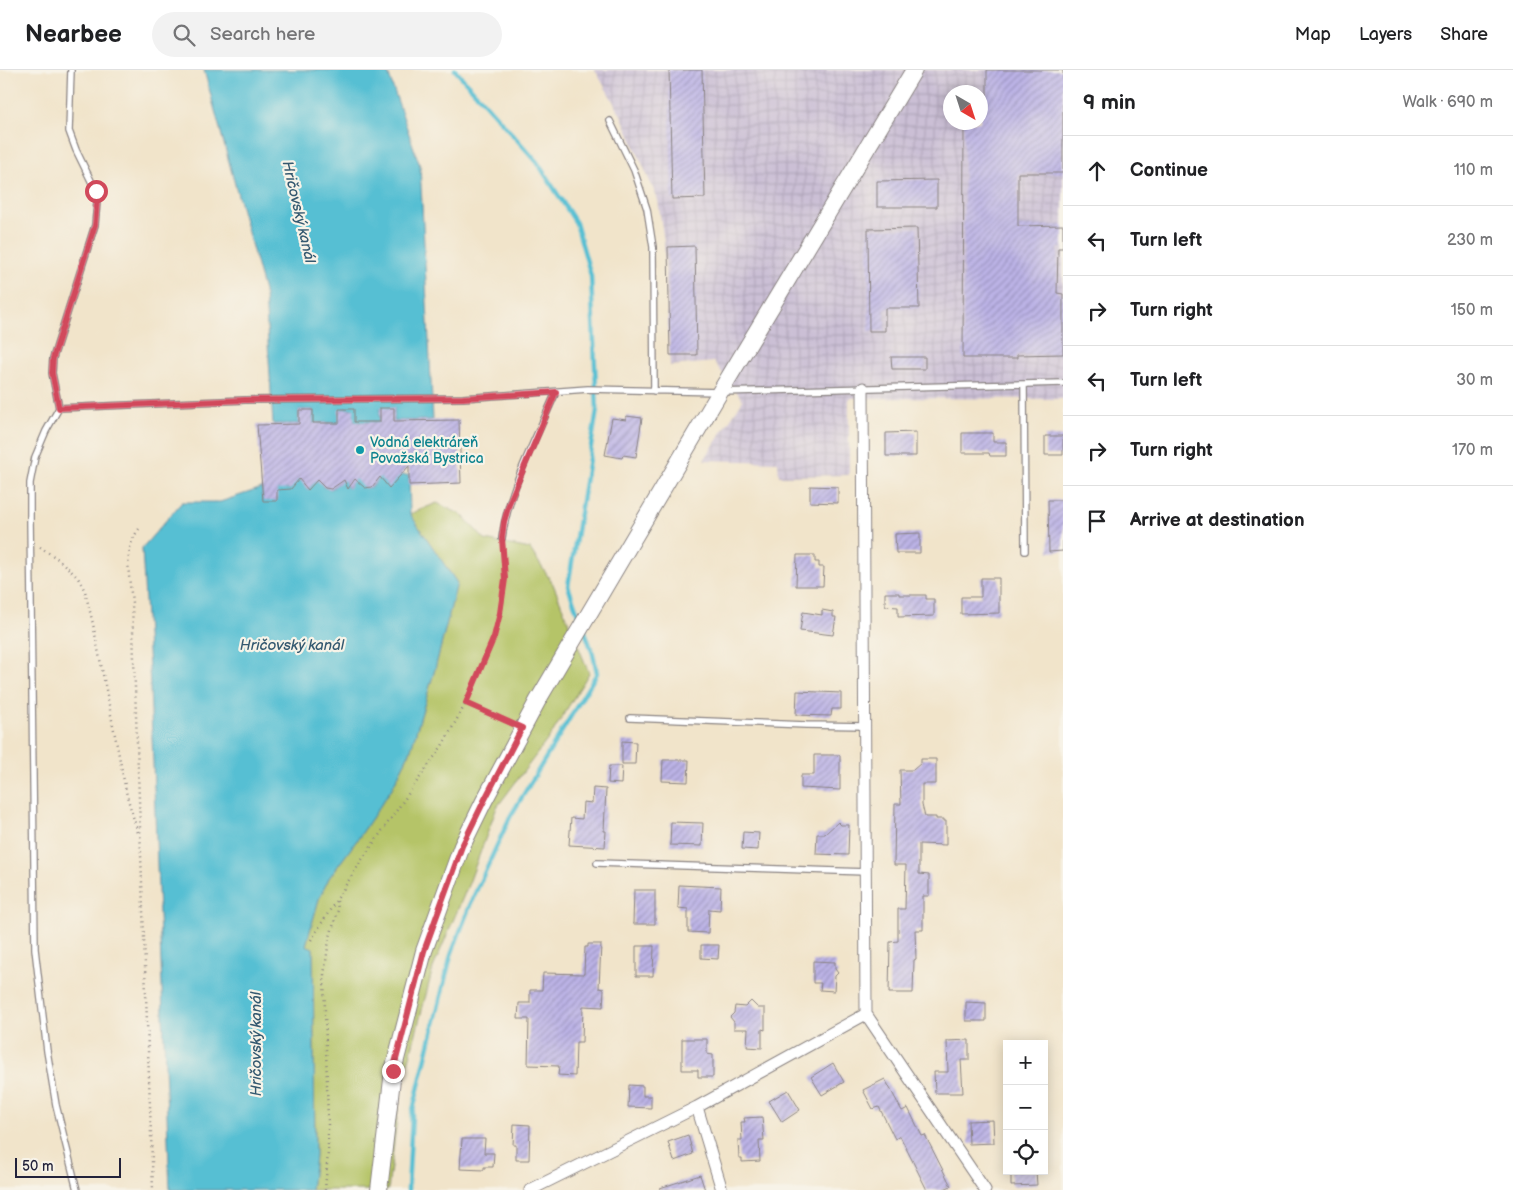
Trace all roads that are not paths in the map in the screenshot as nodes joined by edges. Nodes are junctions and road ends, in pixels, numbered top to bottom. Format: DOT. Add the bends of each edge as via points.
graph roads {
  1 [pos="71,70"];
  2 [pos="914,70"];
  3 [pos="610,122"];
  4 [pos="1063,383"];
  5 [pos="1024,384"];
  6 [pos="864,388"];
  7 [pos="654,391"];
  8 [pos="556,392"];
  9 [pos="720,392"];
  10 [pos="59,408"];
  11 [pos="502,538"];
  12 [pos="1025,551"];
  13 [pos="630,718"];
  14 [pos="865,726"];
  15 [pos="597,863"];
  16 [pos="866,872"];
  17 [pos="866,1014"];
  18 [pos="697,1108"];
  19 [pos="534,1189"];
  20 [pos="77,1190"];
  21 [pos="379,1190"];
  22 [pos="722,1190"];
  23 [pos="985,1190"];
  1 -- 10 [label="lane" via="69,131 93,181 97,202 95,225 53,358 52,373"];
  2 -- 9 [label="main road"];
  3 -- 7 [label="lane" via="634,170 647,209 653,247"];
  4 -- 5 [label="lane"];
  5 -- 6 [label="lane"];
  5 -- 12 [label="lane"];
  6 -- 9 [label="lane"];
  6 -- 14 [label="street"];
  7 -- 8 [label="lane" via="588,389"];
  7 -- 9 [label="lane"];
  8 -- 10 [label="lane" via="463,398 245,400"];
  8 -- 11 [label="lane" via="510,501"];
  9 -- 21 [label="main road" via="522,728 462,846 424,951 393,1071"];
  10 -- 20 [label="lane" via="35,457 30,483 35,949 56,1106"];
  13 -- 14 [label="lane"];
  14 -- 16 [label="street"];
  15 -- 16 [label="lane"];
  16 -- 17 [label="street"];
  17 -- 18 [label="street"];
  17 -- 23 [label="street"];
  18 -- 19 [label="street"];
  18 -- 22 [label="street"];
}
